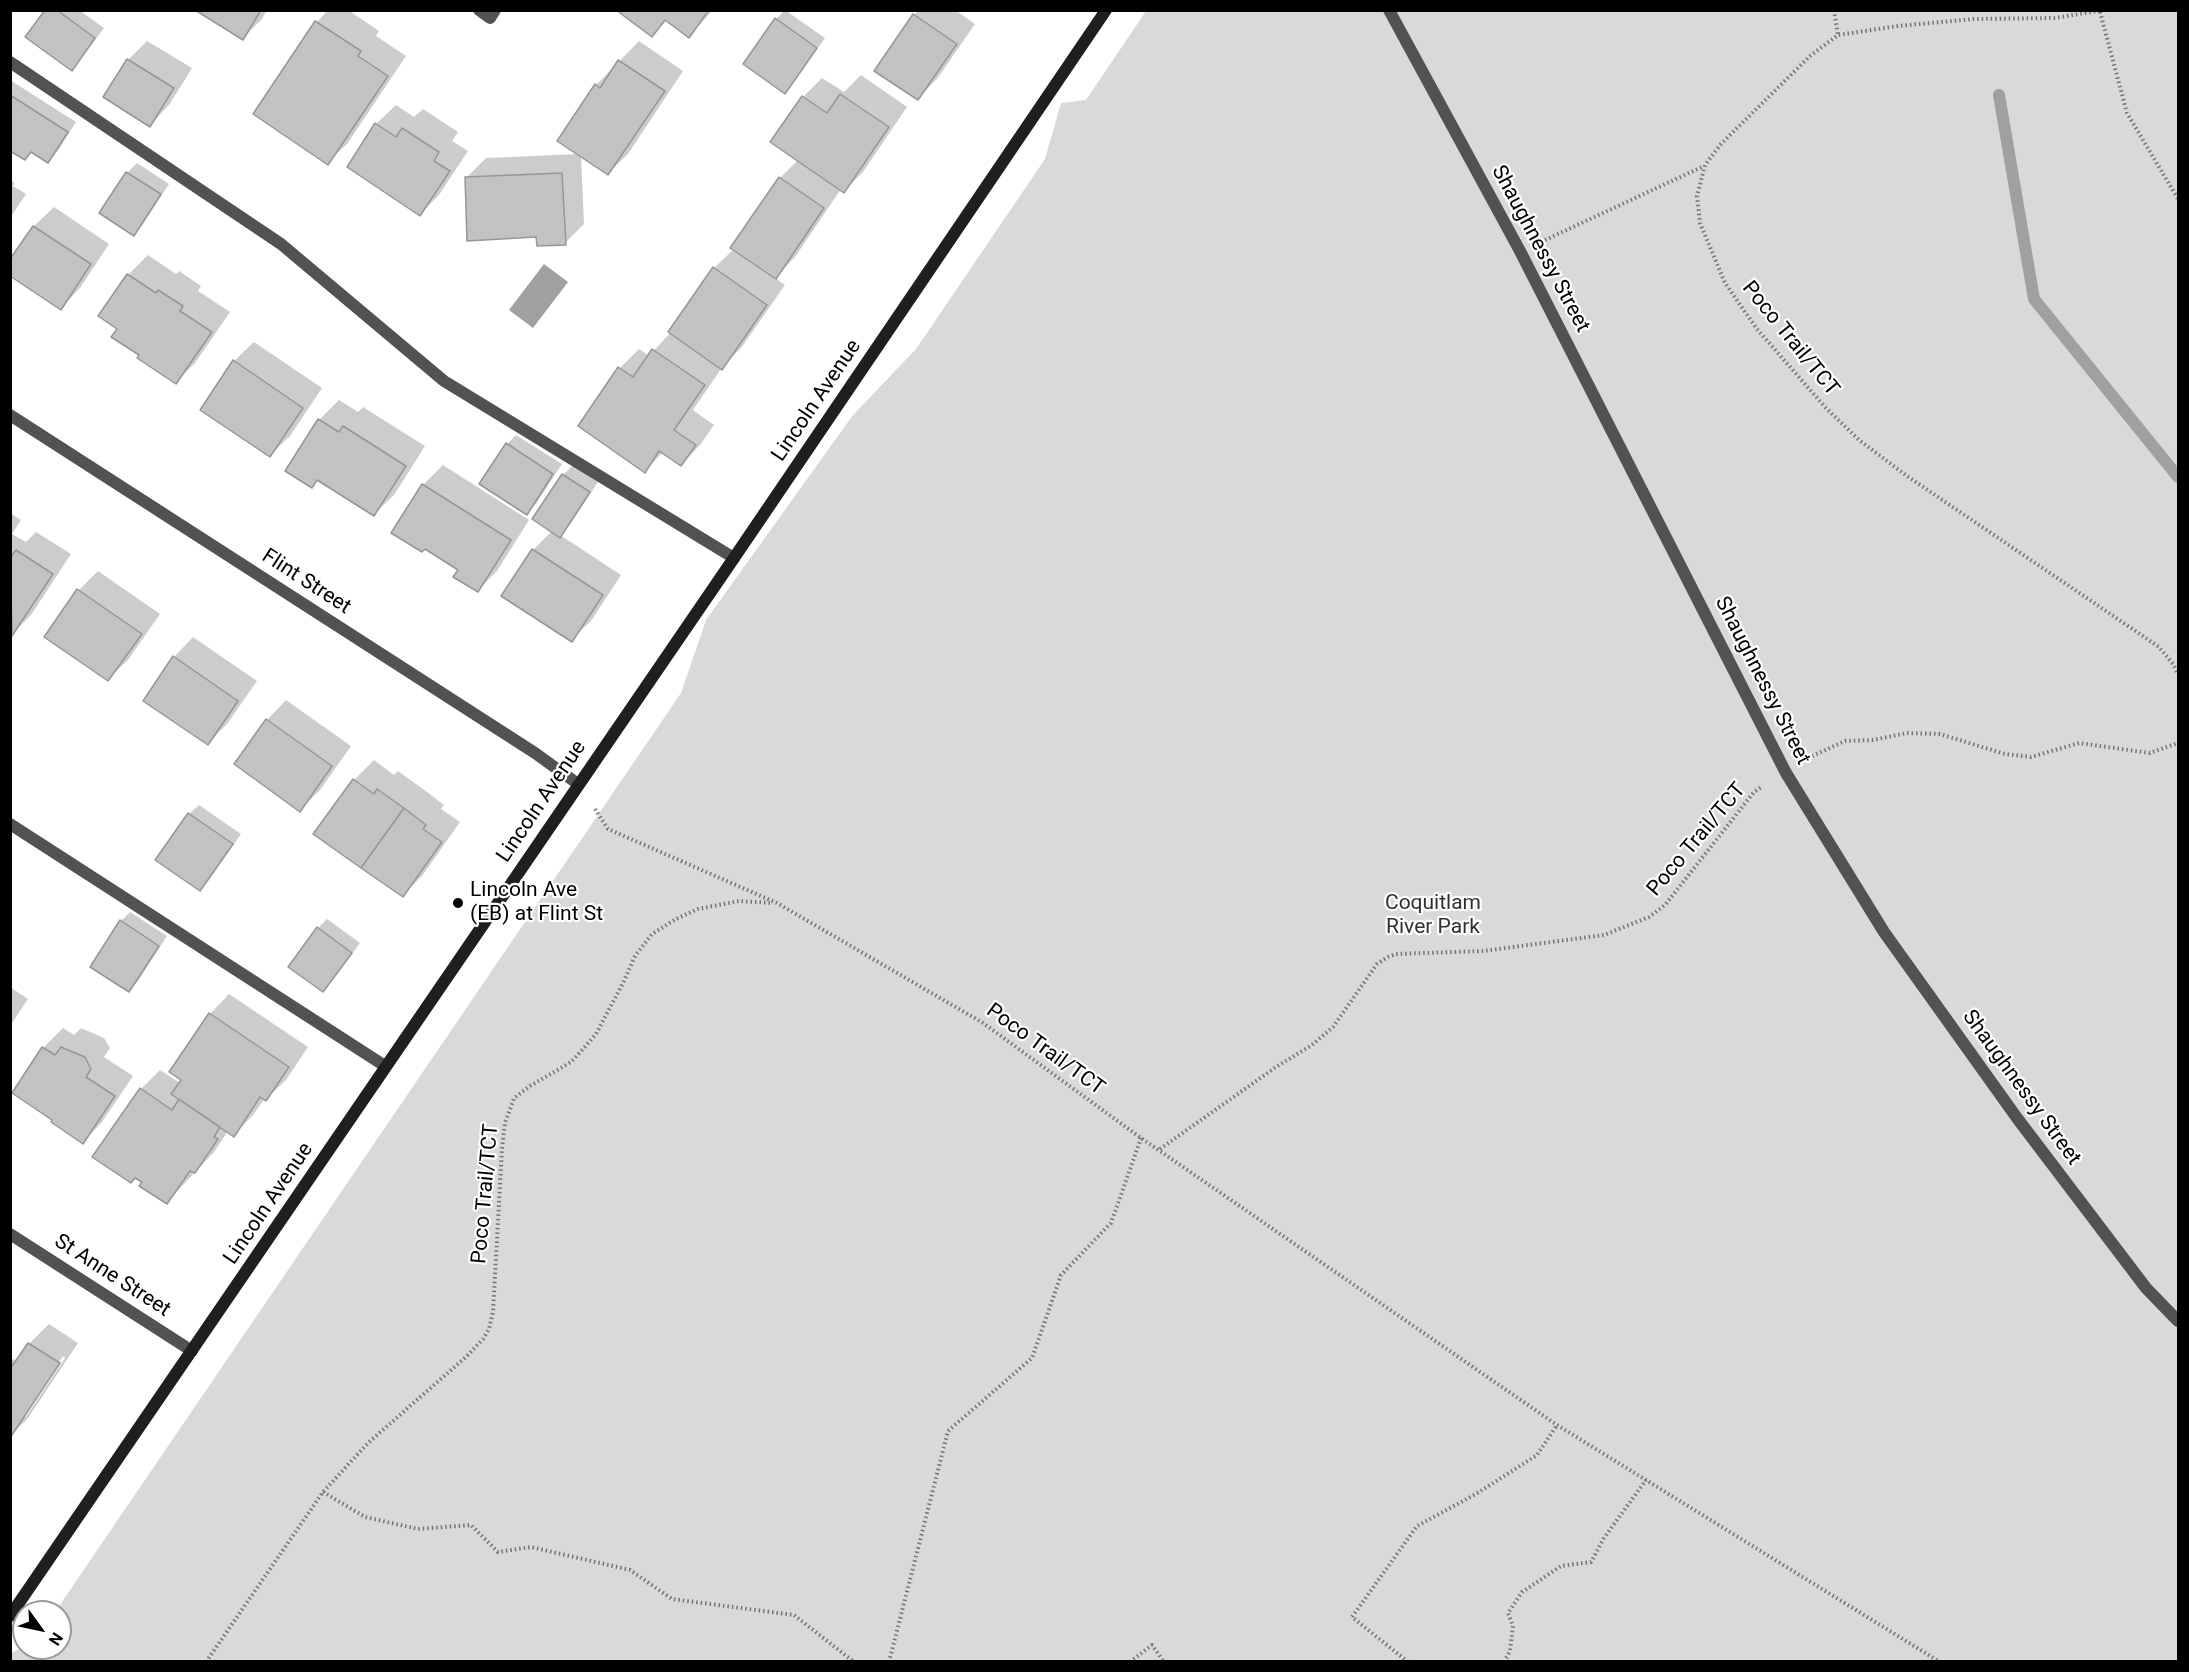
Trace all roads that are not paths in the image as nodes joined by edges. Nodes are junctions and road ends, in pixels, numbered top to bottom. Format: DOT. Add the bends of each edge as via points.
graph roads {
  1 [pos="1106,10"];
  2 [pos="1389,10"];
  3 [pos="10,62"];
  4 [pos="10,415"];
  5 [pos="734,558"];
  6 [pos="578,784"];
  7 [pos="10,824"];
  8 [pos="386,1066"];
  9 [pos="10,1234"];
  10 [pos="2178,1321"];
  11 [pos="192,1351"];
  12 [pos="10,1616"];
  1 -- 5 [label="main road, Lincoln Avenue"];
  2 -- 10 [label="street, Shaughnessy Street" via="1520,251 1786,773 1884,932 2017,1118 2146,1288"];
  3 -- 5 [label="street" via="281,244 444,381"];
  4 -- 6 [label="street, Flint Street"];
  5 -- 6 [label="main road, Lincoln Avenue"];
  6 -- 8 [label="main road, Lincoln Avenue"];
  7 -- 8 [label="street"];
  8 -- 11 [label="main road, Lincoln Avenue"];
  9 -- 11 [label="street, St Anne Street"];
  11 -- 12 [label="main road, Lincoln Avenue"];
}
